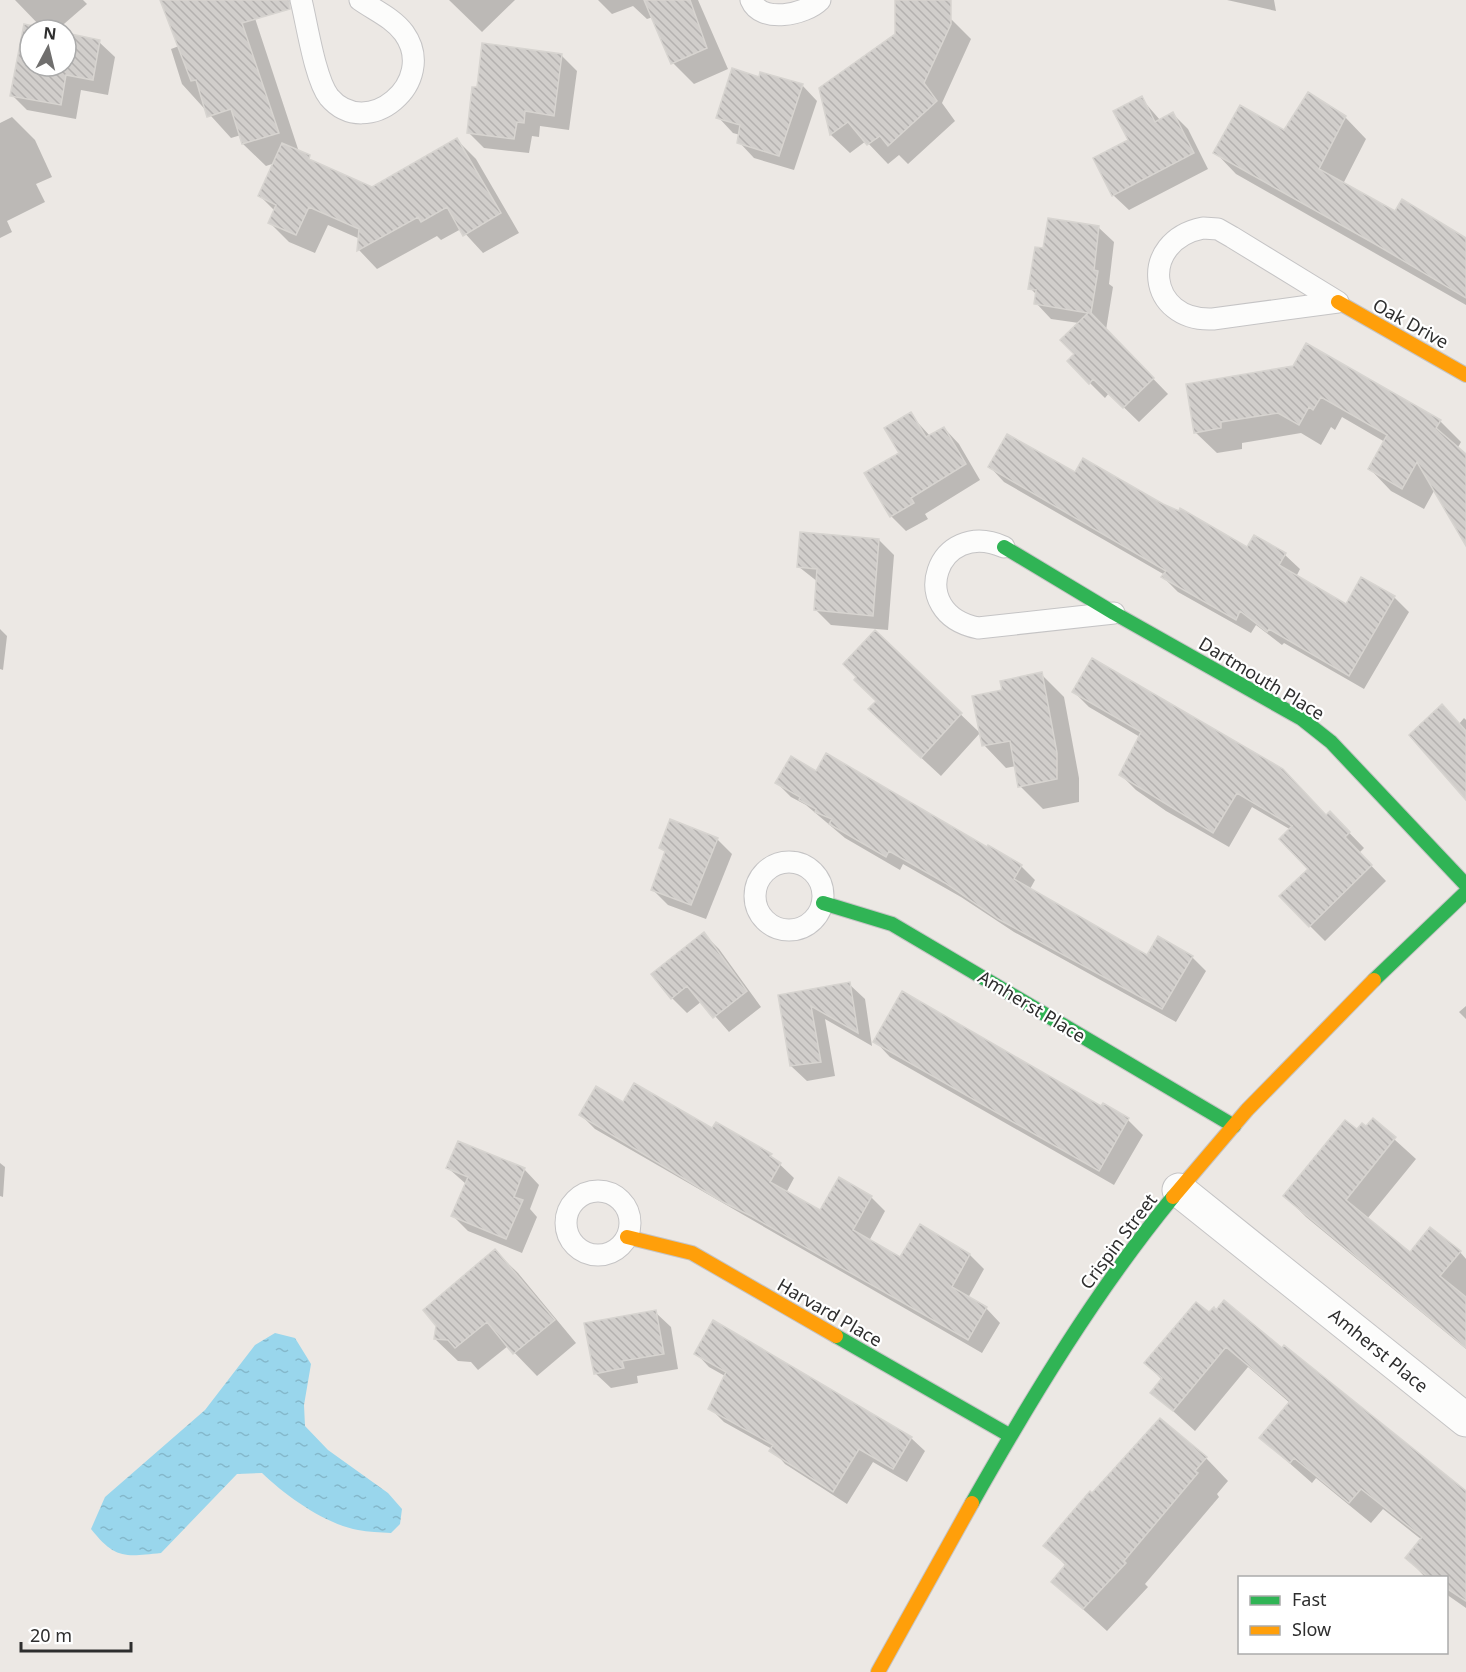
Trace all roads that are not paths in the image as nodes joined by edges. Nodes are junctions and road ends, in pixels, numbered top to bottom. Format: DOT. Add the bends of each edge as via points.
graph roads {
  1 [pos="301,0"];
  2 [pos="360,0"];
  3 [pos="752,0"];
  4 [pos="820,0"];
  5 [pos="1338,302"];
  6 [pos="1466,375"];
  7 [pos="1004,547"];
  8 [pos="1114,614"];
  9 [pos="1466,885"];
  10 [pos="1466,892"];
  11 [pos="823,903"];
  12 [pos="1234,1126"];
  13 [pos="1179,1190"];
  14 [pos="627,1237"];
  15 [pos="1466,1420"];
  16 [pos="1009,1435"];
  17 [pos="878,1672"];
  1 -- 2 [label="lane" via="322,86 343,107 373,112 400,96 413,66 404,34"];
  3 -- 4 [label="lane" via="767,12 783,15 800,13"];
  5 -- 5 [label="lane" via="1218,230 1203,228 1175,238 1160,263 1162,293 1171,306 1198,320"];
  5 -- 6 [label="street, Oak Drive"];
  7 -- 8 [label="street, Dartmouth Place"];
  7 -- 8 [label="lane" via="976,540 955,548 940,564 936,593 951,618 978,628"];
  8 -- 9 [label="street, Dartmouth Place" via="1302,719 1331,742"];
  10 -- 12 [label="street, Crispin Street" via="1339,1012"];
  11 -- 12 [label="street, Amherst Place" via="892,924"];
  12 -- 13 [label="street, Crispin Street"];
  13 -- 15 [label="street, Amherst Place"];
  13 -- 16 [label="street, Crispin Street" via="1089,1309"];
  14 -- 16 [label="street, Harvard Place" via="692,1253"];
  16 -- 17 [label="street, Crispin Street"];
}
